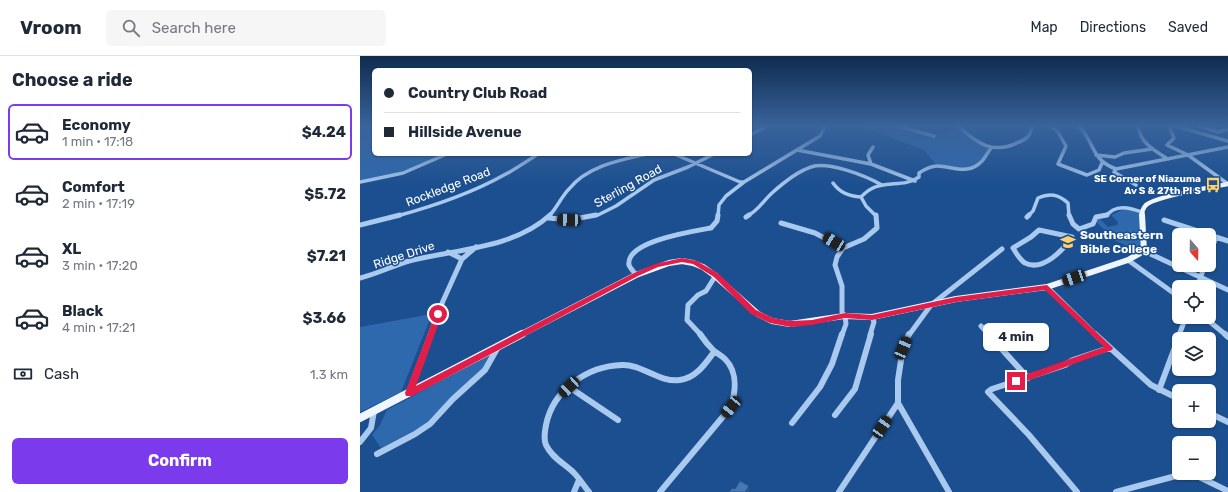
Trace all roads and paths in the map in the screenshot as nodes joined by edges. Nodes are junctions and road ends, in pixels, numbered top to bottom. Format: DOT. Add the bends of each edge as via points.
graph roads {
  1 [pos="803,146"];
  2 [pos="987,146"];
  3 [pos="1008,146"];
  4 [pos="1066,146"];
  5 [pos="1092,146"];
  6 [pos="1150,146"];
  7 [pos="1170,146"];
  8 [pos="873,147"];
  9 [pos="1228,147"];
  10 [pos="991,148"];
  11 [pos="1152,149"];
  12 [pos="797,150"];
  13 [pos="1096,155"];
  14 [pos="443,156"];
  15 [pos="535,156"];
  16 [pos="639,156"];
  17 [pos="680,156"];
  18 [pos="710,156"];
  19 [pos="1188,156"];
  20 [pos="1168,160"];
  21 [pos="696,163"];
  22 [pos="1102,163"];
  23 [pos="870,164"];
  24 [pos="1116,169"];
  25 [pos="915,181"];
  26 [pos="360,182"];
  27 [pos="744,182"];
  28 [pos="833,183"];
  29 [pos="1228,184"];
  30 [pos="882,185"];
  31 [pos="1136,186"];
  32 [pos="861,197"];
  33 [pos="1142,212"];
  34 [pos="746,217"];
  35 [pos="1027,217"];
  36 [pos="548,218"];
  37 [pos="1164,220"];
  38 [pos="781,223"];
  39 [pos="360,225"];
  40 [pos="1077,228"];
  41 [pos="1188,228"];
  42 [pos="1072,237"];
  43 [pos="1216,237"];
  44 [pos="1228,241"];
  45 [pos="477,246"];
  46 [pos="843,248"];
  47 [pos="1002,249"];
  48 [pos="1144,251"];
  49 [pos="448,252"];
  50 [pos="462,259"];
  51 [pos="1128,260"];
  52 [pos="1203,272"];
  53 [pos="636,275"];
  54 [pos="716,275"];
  55 [pos="360,278"];
  56 [pos="1201,278"];
  57 [pos="1047,288"];
  58 [pos="1228,290"];
  59 [pos="1172,292"];
  60 [pos="931,305"];
  61 [pos="845,316"];
  62 [pos="872,317"];
  63 [pos="1183,324"];
  64 [pos="1212,324"];
  65 [pos="981,326"];
  66 [pos="1228,337"];
  67 [pos="498,347"];
  68 [pos="1109,348"];
  69 [pos="714,352"];
  70 [pos="1028,378"];
  71 [pos="569,387"];
  72 [pos="1159,390"];
  73 [pos="409,393"];
  74 [pos="1172,396"];
  75 [pos="898,403"];
  76 [pos="374,411"];
  77 [pos="835,415"];
  78 [pos="1216,416"];
  79 [pos="360,418"];
  80 [pos="618,420"];
  81 [pos="1228,422"];
  82 [pos="792,423"];
  83 [pos="360,442"];
  84 [pos="377,454"];
  85 [pos="1172,477"];
  86 [pos="579,480"];
  87 [pos="1205,480"];
  88 [pos="1228,491"];
  89 [pos="574,492"];
  90 [pos="589,492"];
  91 [pos="660,492"];
  92 [pos="839,492"];
  93 [pos="949,492"];
  94 [pos="1077,492"];
  95 [pos="1116,492"];
  1 -- 12 [label="street"];
  2 -- 10 [label="street"];
  3 -- 10 [label="street"];
  4 -- 22 [label="street" via="1058,164 1087,175 1099,170"];
  5 -- 13 [label="street"];
  6 -- 11 [label="street"];
  7 -- 19 [label="street"];
  8 -- 23 [label="street" via="867,152"];
  9 -- 19 [label="street"];
  10 -- 25 [label="street" via="985,159 973,169 962,171 946,167 924,168"];
  11 -- 13 [label="street" via="1124,153 1115,157"];
  11 -- 20 [label="street"];
  12 -- 23 [label="street"];
  12 -- 27 [label="street"];
  13 -- 22 [label="street"];
  14 -- 26 [label="street" via="403,174"];
  15 -- 39 [label="street, Rockledge Road" via="477,189 435,205"];
  16 -- 36 [label="street" via="614,162 586,174 571,185"];
  17 -- 21 [label="street"];
  18 -- 21 [label="street, Sterling Road"];
  19 -- 20 [label="street"];
  19 -- 29 [label="street"];
  20 -- 24 [label="street"];
  21 -- 27 [label="street"];
  21 -- 36 [label="street, Sterling Road" via="654,180 598,215 569,220"];
  22 -- 24 [label="street"];
  23 -- 25 [label="street"];
  24 -- 31 [label="street" via="1114,172"];
  25 -- 30 [label="street" via="902,185"];
  27 -- 53 [label="street" via="719,205 717,221 711,228 650,242 631,256 629,266"];
  28 -- 32 [label="street" via="845,194"];
  29 -- 33 [label="main road" via="1154,200 1146,205"];
  30 -- 32 [label="street"];
  30 -- 34 [label="street" via="875,180 842,170 811,167 770,193"];
  32 -- 46 [label="street" via="864,206 877,215 878,228 864,239"];
  33 -- 40 [label="street" via="1130,208 1117,208 1106,216 1096,217 1093,224"];
  33 -- 48 [label="main road"];
  35 -- 40 [label="street" via="1033,211 1038,198 1051,194 1059,196 1068,204 1069,219"];
  36 -- 45 [label="street, Ridge Drive" via="515,236"];
  37 -- 41 [label="street"];
  38 -- 46 [label="street" via="815,233"];
  40 -- 42 [label="street"];
  42 -- 42 [label="street" via="1057,255 1034,265 1025,263 1012,248 1039,230"];
  43 -- 44 [label="street"];
  45 -- 49 [label="street, Ridge Drive"];
  45 -- 50 [label="street"];
  46 -- 61 [label="street" via="835,265 842,286 842,312"];
  47 -- 60 [label="street"];
  48 -- 51 [label="main road"];
  48 -- 56 [label="street"];
  49 -- 50 [label="street"];
  49 -- 55 [label="street, Ridge Drive" via="412,260 387,271"];
  50 -- 73 [label="street"];
  51 -- 57 [label="main road"];
  51 -- 59 [label="street"];
  52 -- 56 [label="street"];
  53 -- 54 [label="main road" via="657,265 682,260 695,262"];
  53 -- 67 [label="main road"];
  54 -- 61 [label="main road" via="754,312 772,321 791,324"];
  54 -- 69 [label="street" via="706,291 690,302 687,310 687,320"];
  56 -- 58 [label="street"];
  57 -- 60 [label="main road" via="956,299"];
  57 -- 68 [label="street"];
  60 -- 62 [label="main road"];
  60 -- 75 [label="street" via="910,332 903,348 898,380"];
  61 -- 62 [label="main road"];
  61 -- 82 [label="street" via="846,324 832,364 820,387"];
  62 -- 77 [label="street" via="874,322 855,389"];
  63 -- 72 [label="street"];
  64 -- 66 [label="street"];
  65 -- 70 [label="street"];
  67 -- 73 [label="main road"];
  67 -- 84 [label="street" via="487,369 453,399 438,417 420,431"];
  68 -- 70 [label="street"];
  68 -- 72 [label="street" via="1150,386"];
  69 -- 71 [label="street" via="700,371 680,380 665,380 641,368 623,364 593,371 580,377"];
  69 -- 91 [label="street" via="724,358 735,375 735,396 731,407"];
  70 -- 94 [label="street" via="988,392"];
  71 -- 80 [label="street"];
  71 -- 86 [label="street" via="560,394 551,408 546,421 544,439 552,455"];
  72 -- 74 [label="street"];
  73 -- 76 [label="main road"];
  75 -- 92 [label="street"];
  75 -- 93 [label="street"];
  76 -- 79 [label="main road"];
  76 -- 83 [label="street" via="371,430"];
  78 -- 81 [label="street"];
  85 -- 95 [label="street"];
  86 -- 89 [label="street"];
  86 -- 90 [label="street"];
  87 -- 88 [label="street"];
}
